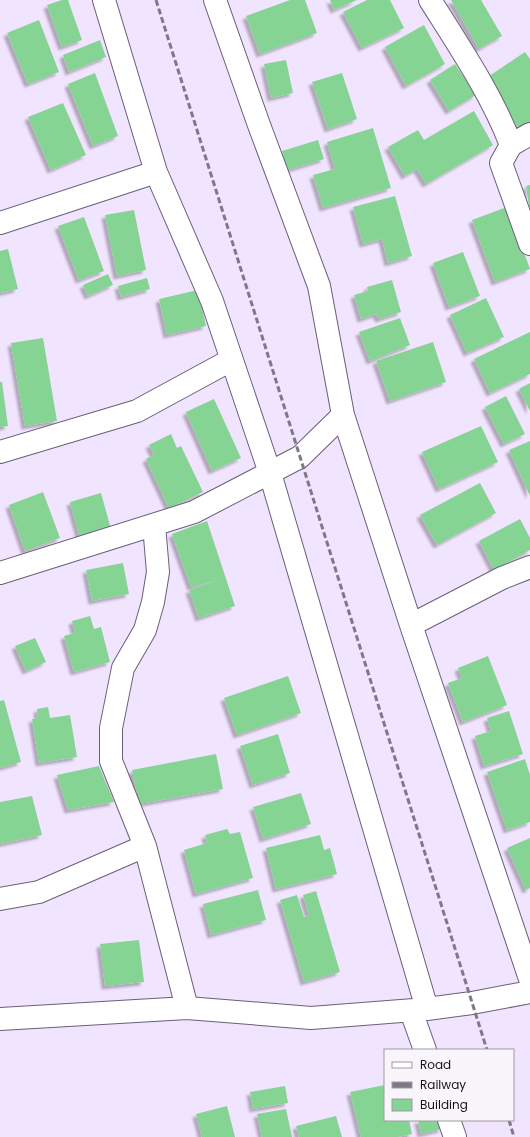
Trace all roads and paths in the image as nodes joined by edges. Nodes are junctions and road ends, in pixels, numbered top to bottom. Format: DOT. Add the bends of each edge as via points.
graph roads {
  1 [pos="104,0"];
  2 [pos="215,0"];
  3 [pos="430,0"];
  4 [pos="530,134"];
  5 [pos="511,145"];
  6 [pos="156,172"];
  7 [pos="0,223"];
  8 [pos="530,244"];
  9 [pos="231,360"];
  10 [pos="343,415"];
  11 [pos="0,452"];
  12 [pos="270,473"];
  13 [pos="154,525"];
  14 [pos="530,567"];
  15 [pos="0,573"];
  16 [pos="411,625"];
  17 [pos="145,846"];
  18 [pos="0,899"];
  19 [pos="530,979"];
  20 [pos="530,992"];
  21 [pos="187,1008"];
  22 [pos="419,1010"];
  23 [pos="0,1018"];
  24 [pos="425,1049"];
  25 [pos="449,1121"];
  26 [pos="455,1137"];
  1 -- 6 [label="street"];
  2 -- 10 [label="street" via="319,286"];
  3 -- 5 [label="street" via="502,121"];
  4 -- 5 [label="street"];
  5 -- 8 [label="street" via="500,163"];
  6 -- 7 [label="street"];
  6 -- 9 [label="street" via="212,300"];
  9 -- 11 [label="street" via="136,411"];
  9 -- 12 [label="street"];
  10 -- 12 [label="street" via="300,457"];
  10 -- 16 [label="street"];
  12 -- 13 [label="street" via="194,512"];
  12 -- 22 [label="street"];
  13 -- 15 [label="street"];
  13 -- 17 [label="street" via="158,572 153,602 145,630 123,668 111,728 111,761"];
  14 -- 16 [label="street" via="502,578"];
  16 -- 19 [label="street"];
  17 -- 18 [label="street" via="39,892"];
  17 -- 21 [label="street"];
  20 -- 22 [label="street"];
  21 -- 22 [label="street" via="311,1018"];
  21 -- 23 [label="street"];
  22 -- 24 [label="street"];
  25 -- 26 [label="street"];
}
